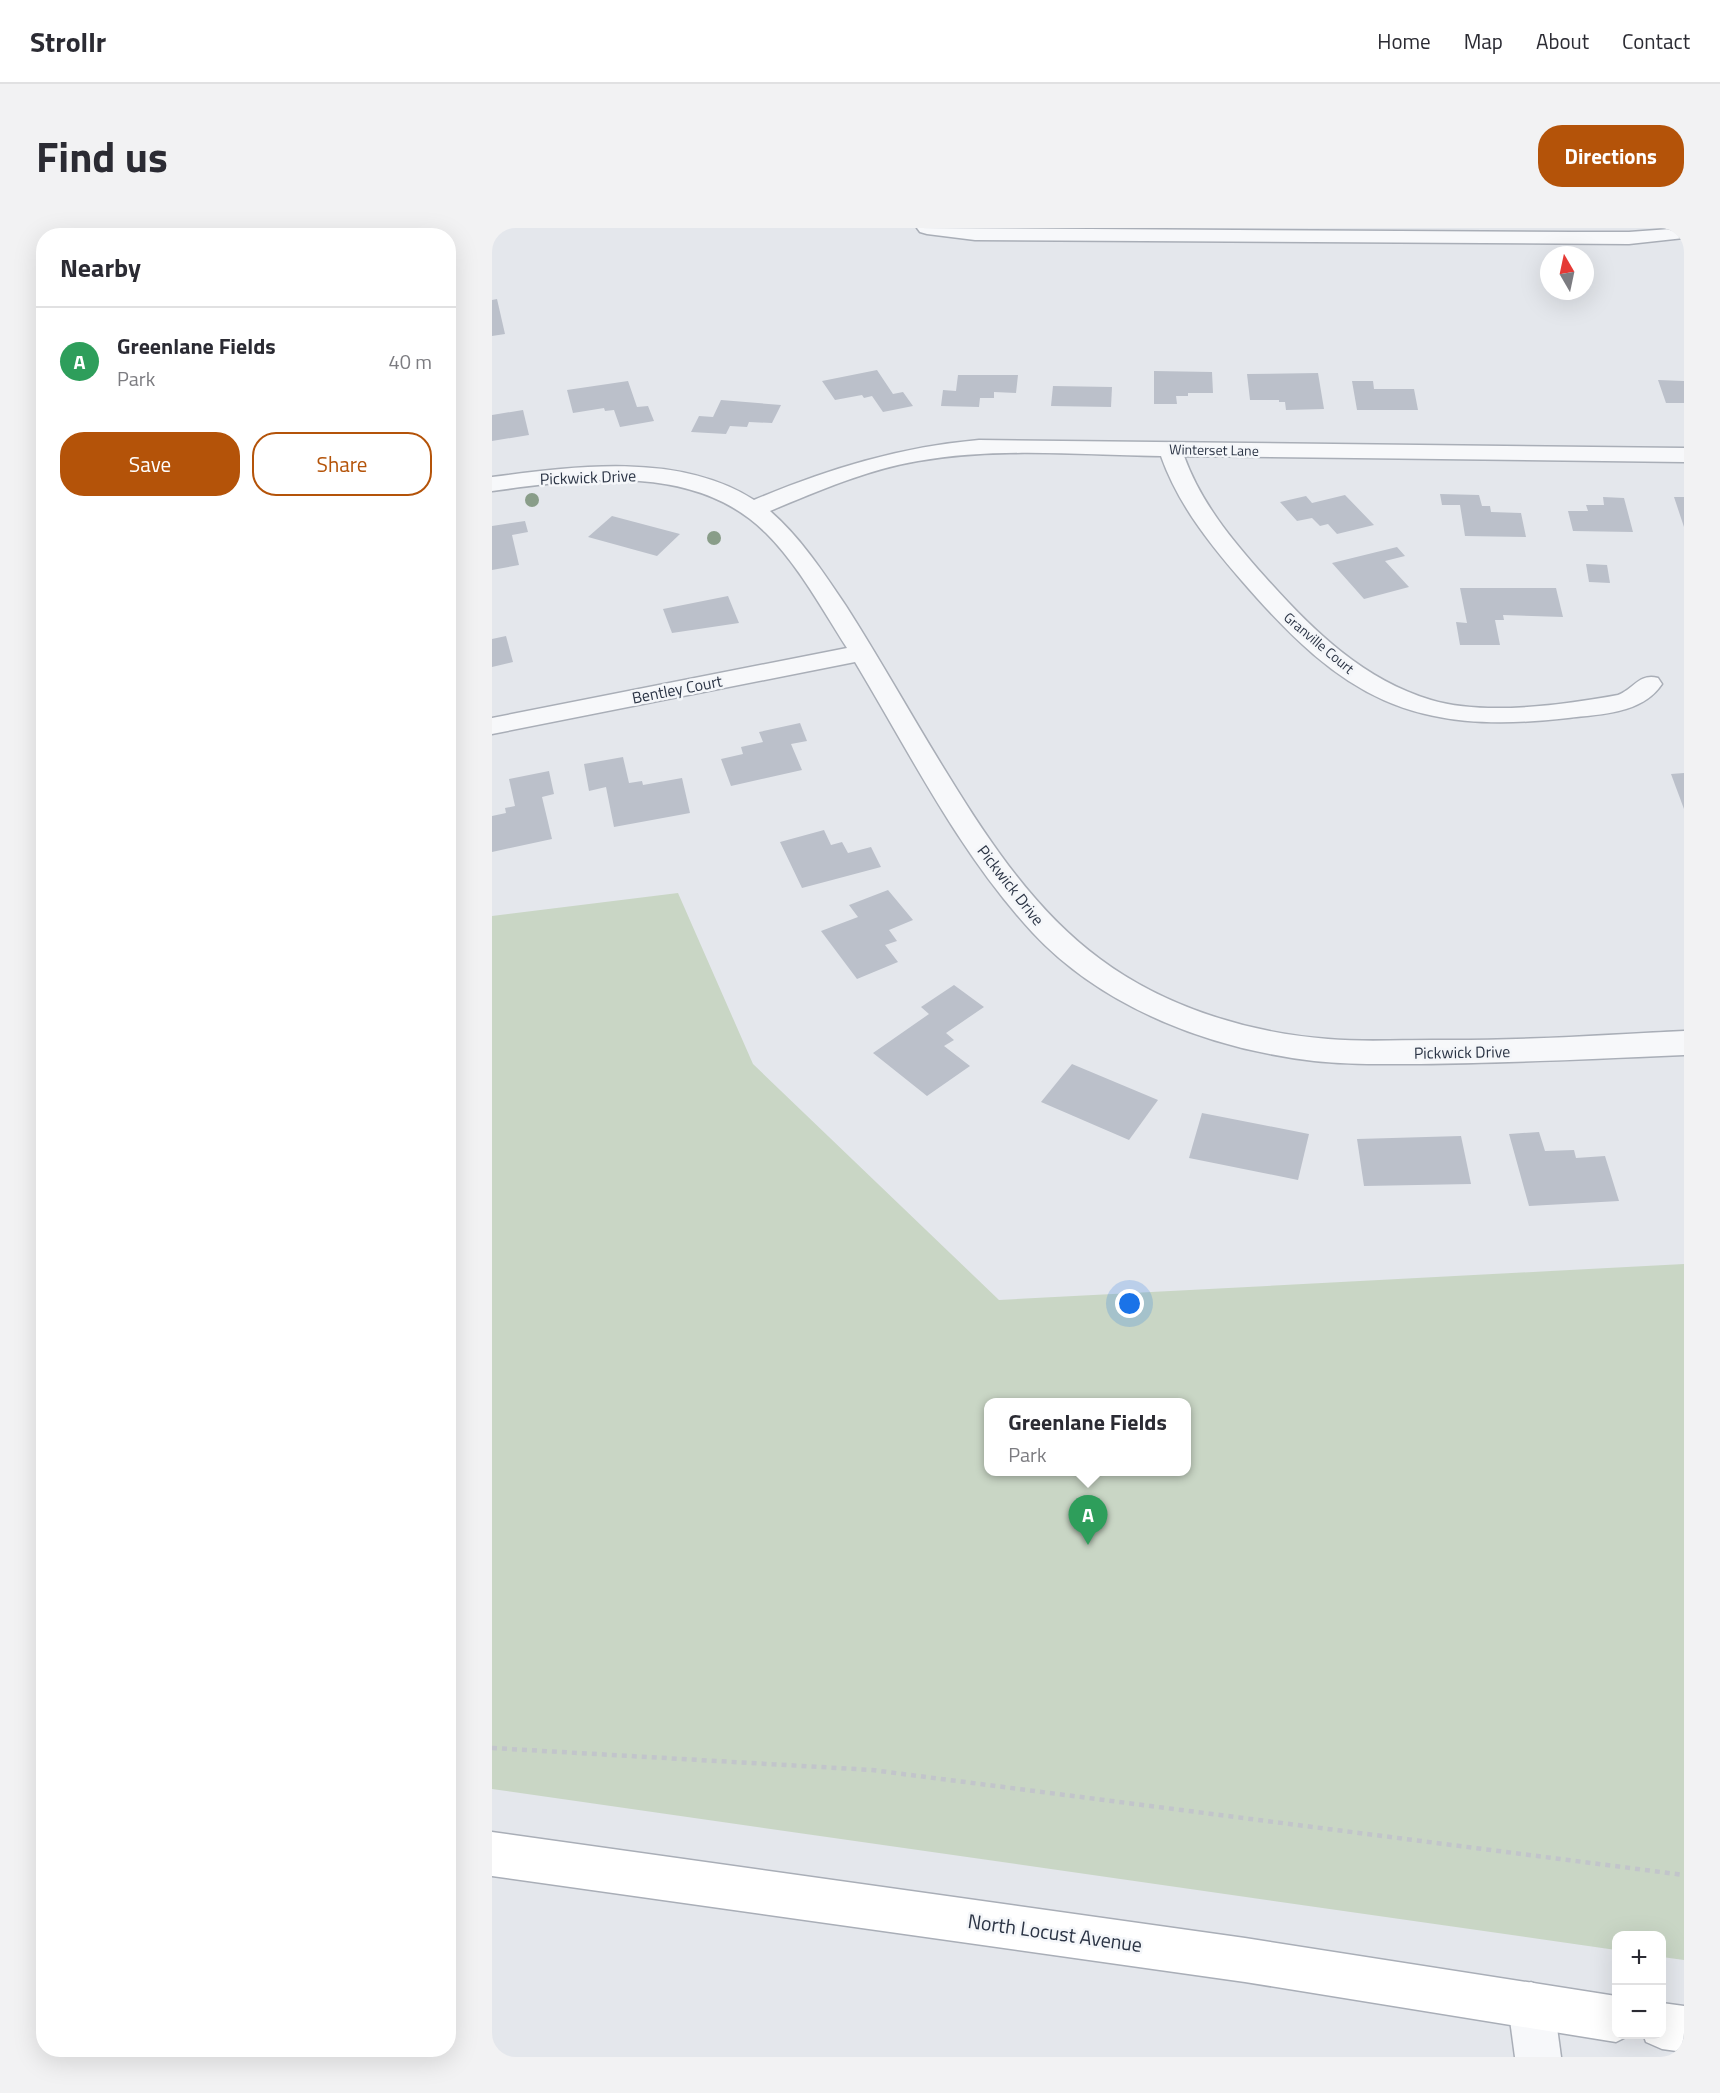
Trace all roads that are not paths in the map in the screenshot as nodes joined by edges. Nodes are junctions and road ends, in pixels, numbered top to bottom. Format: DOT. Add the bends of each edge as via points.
graph roads {
  1 [pos="927,228"];
  2 [pos="1684,232"];
  3 [pos="1170,449"];
  4 [pos="1684,455"];
  5 [pos="492,484"];
  6 [pos="754,509"];
  7 [pos="863,653"];
  8 [pos="1649,684"];
  9 [pos="492,726"];
  10 [pos="1684,1043"];
  11 [pos="492,1854"];
  12 [pos="1531,2006"];
  13 [pos="1612,2018"];
  14 [pos="1666,2027"];
  15 [pos="1684,2029"];
  16 [pos="1538,2057"];
  1 -- 2 [label="street" via="975,234 1572,238 1629,238"];
  3 -- 4 [label="street, Winterset Lane"];
  3 -- 6 [label="street, Winterset Lane" via="941,449 848,470"];
  3 -- 8 [label="street, Granville Court" via="1199,511 1284,614 1330,656 1389,693 1424,707 1500,715 1606,704 1636,696"];
  5 -- 6 [label="street, Pickwick Drive" via="598,473 651,475 717,490"];
  6 -- 7 [label="street, Pickwick Drive" via="800,557"];
  7 -- 9 [label="street, Bentley Court"];
  7 -- 10 [label="street, Pickwick Drive" via="944,790 1020,900 1052,936 1090,969 1136,997 1198,1022 1300,1048 1483,1053"];
  11 -- 12 [label="street, North Locust Avenue" via="1138,1945"];
  12 -- 13 [label="street, North Locust Avenue"];
  12 -- 16 [label="street"];
  14 -- 15 [label="street"];
}
